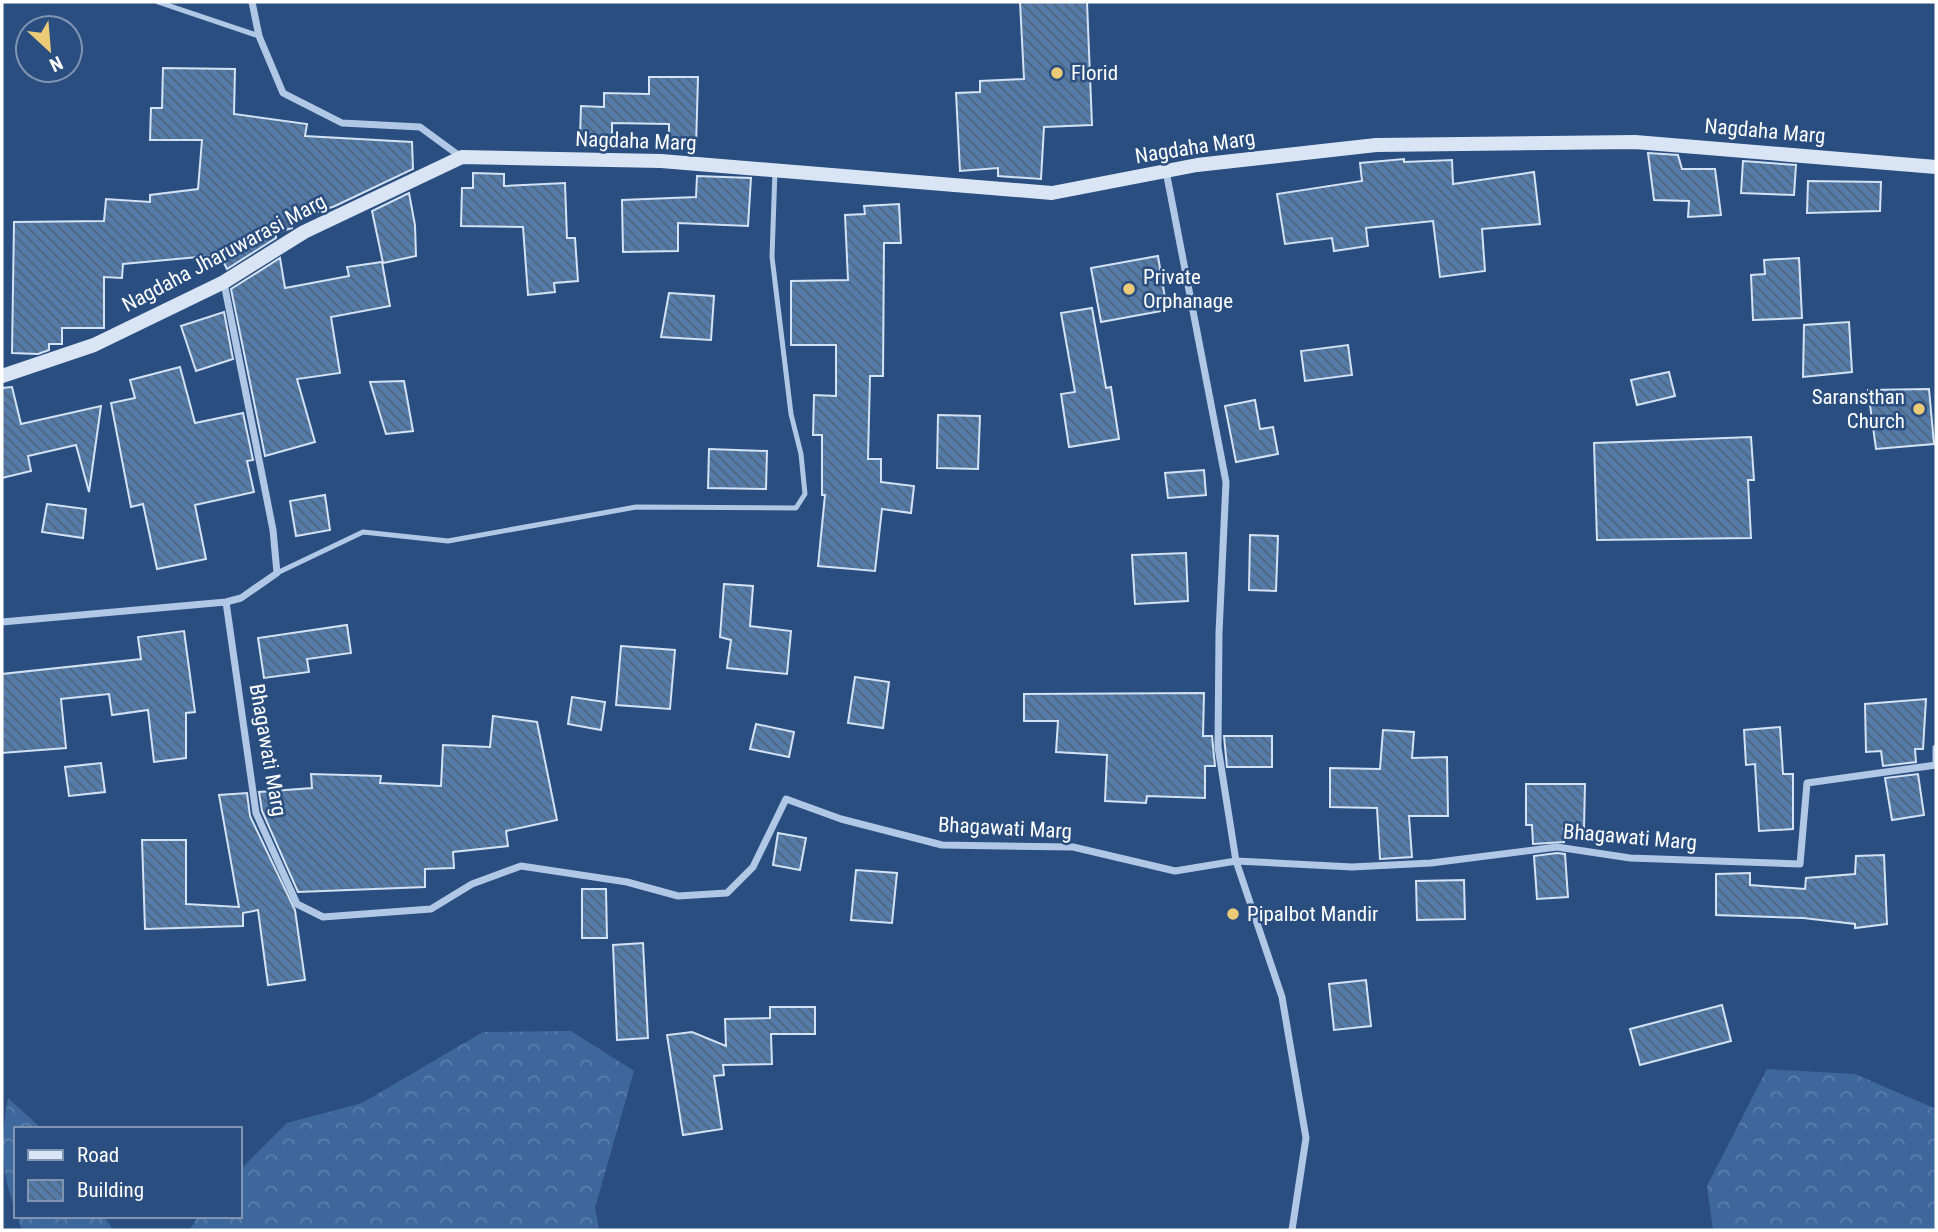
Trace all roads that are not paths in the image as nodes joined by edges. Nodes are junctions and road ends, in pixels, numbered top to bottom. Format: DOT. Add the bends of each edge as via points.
graph roads {
  1 [pos="158,2"];
  2 [pos="253,2"];
  3 [pos="259,36"];
  4 [pos="461,157"];
  5 [pos="1936,167"];
  6 [pos="775,170"];
  7 [pos="1166,171"];
  8 [pos="224,282"];
  9 [pos="2,376"];
  10 [pos="277,573"];
  11 [pos="226,602"];
  12 [pos="2,622"];
  13 [pos="1936,748"];
  14 [pos="1936,765"];
  15 [pos="1236,861"];
  16 [pos="1292,1230"];
  1 -- 3 [label="lane"];
  2 -- 3 [label="street"];
  3 -- 4 [label="street" via="283,93 342,123 420,127"];
  4 -- 6 [label="street, Nagdaha Marg" via="661,160"];
  4 -- 8 [label="street, Nagdaha Jharuwarasi Marg" via="304,232"];
  5 -- 7 [label="street, Nagdaha Marg" via="1635,142 1376,145"];
  6 -- 7 [label="street, Nagdaha Marg" via="1052,193"];
  6 -- 10 [label="lane" via="772,257 805,494 796,508 636,507 448,541 363,532"];
  7 -- 15 [label="street" via="1226,482 1218,747"];
  8 -- 9 [label="street, Nagdaha Jharuwarasi Marg" via="93,345"];
  8 -- 10 [label="street" via="273,530"];
  10 -- 11 [label="street" via="241,598"];
  11 -- 12 [label="street"];
  11 -- 15 [label="street, Bhagawati Marg" via="256,813 297,904 323,917 432,909 472,884 521,866 627,882 678,896 727,893 753,867 786,799 841,819 942,845 1073,846 1175,871"];
  13 -- 14 [label="street"];
  14 -- 15 [label="street, Bhagawati Marg" via="1807,783 1800,864 1630,858 1557,847 1405,865"];
  15 -- 16 [label="street" via="1282,997 1306,1138"];
}
